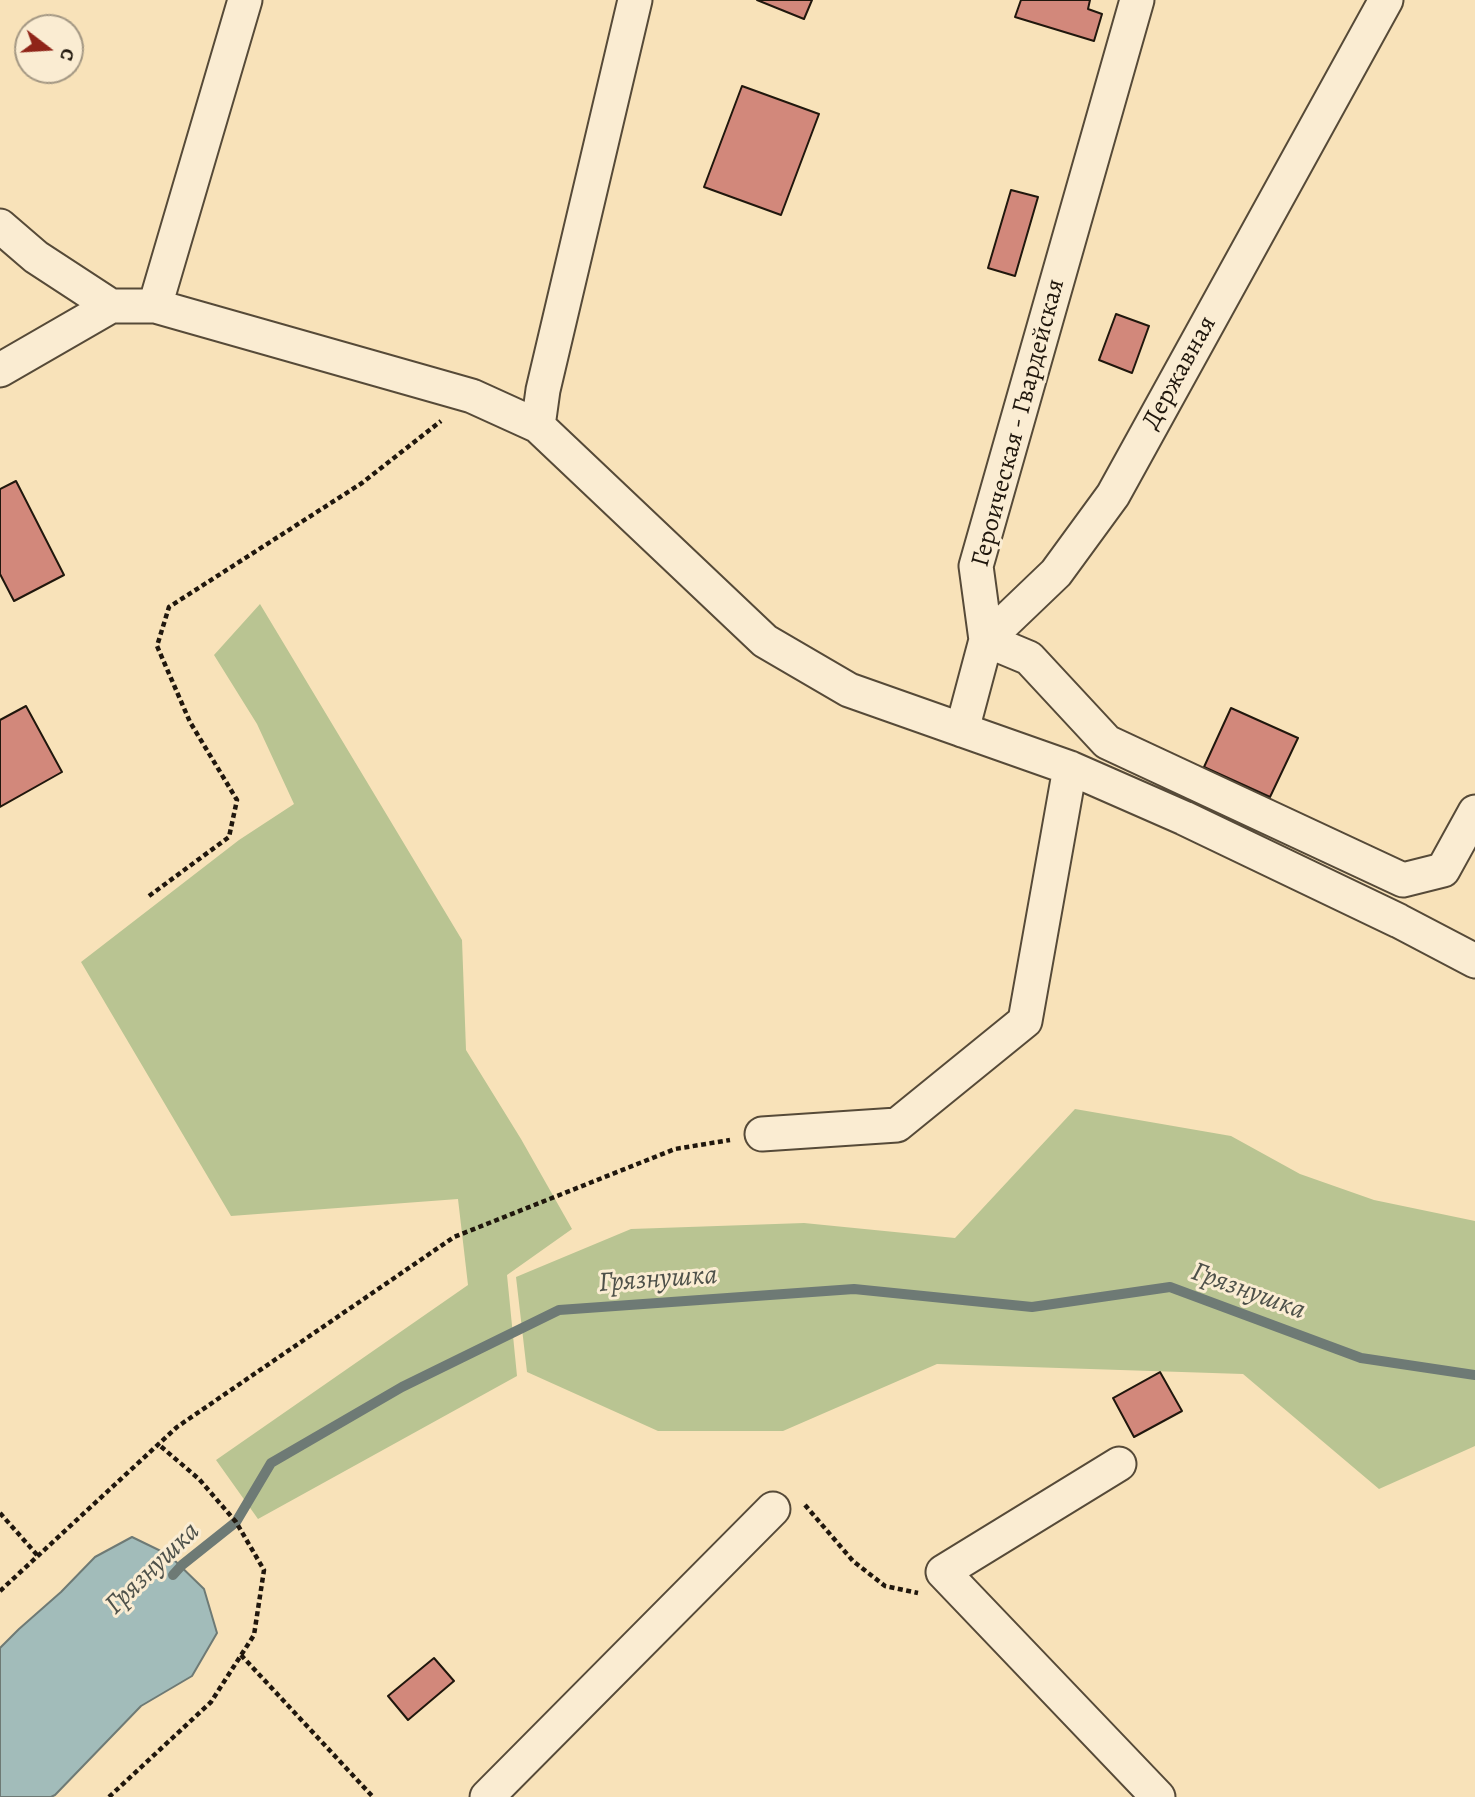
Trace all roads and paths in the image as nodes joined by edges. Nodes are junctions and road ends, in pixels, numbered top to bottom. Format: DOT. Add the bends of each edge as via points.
graph roads {
  1 [pos="244,0"];
  2 [pos="635,0"];
  3 [pos="1137,0"];
  4 [pos="1386,0"];
  5 [pos="0,226"];
  6 [pos="111,306"];
  7 [pos="155,306"];
  8 [pos="0,370"];
  9 [pos="471,397"];
  10 [pos="538,426"];
  11 [pos="986,640"];
  12 [pos="962,730"];
  13 [pos="1070,768"];
  14 [pos="1475,812"];
  15 [pos="149,896"];
  16 [pos="1475,961"];
  17 [pos="762,1134"];
  18 [pos="158,1444"];
  19 [pos="1119,1464"];
  20 [pos="773,1509"];
  21 [pos="0,1513"];
  22 [pos="38,1556"];
  23 [pos="943,1572"];
  24 [pos="0,1591"];
  25 [pos="241,1655"];
  26 [pos="109,1797"];
  27 [pos="373,1797"];
  28 [pos="487,1797"];
  29 [pos="1158,1797"];
  1 -- 7 [label="street"];
  2 -- 10 [label="street"];
  3 -- 11 [label="street, Героическая - Гвардейская" via="976,566"];
  4 -- 11 [label="street, Державная" via="1112,495 1056,573"];
  5 -- 6 [label="street" via="36,257"];
  6 -- 7 [label="street"];
  6 -- 8 [label="street"];
  7 -- 9 [label="street"];
  9 -- 10 [label="street"];
  9 -- 15 [label="path" via="362,483 169,607 157,646 190,722 237,800 229,836"];
  10 -- 12 [label="street" via="765,641 849,690"];
  11 -- 12 [label="street"];
  11 -- 14 [label="street" via="1028,658 1107,742 1403,880 1443,870"];
  12 -- 13 [label="street"];
  13 -- 16 [label="street" via="1196,823"];
  13 -- 17 [label="street" via="1025,1021 897,1125"];
  17 -- 18 [label="path" via="675,1149 454,1237"];
  18 -- 22 [label="path"];
  18 -- 25 [label="path" via="199,1479 229,1514 264,1570 254,1635"];
  19 -- 23 [label="street"];
  20 -- 23 [label="path" via="793,1491 853,1561 885,1586 918,1593"];
  20 -- 28 [label="street"];
  21 -- 22 [label="path"];
  22 -- 24 [label="path"];
  23 -- 29 [label="street"];
  25 -- 26 [label="path" via="211,1702"];
  25 -- 27 [label="path"];
}
